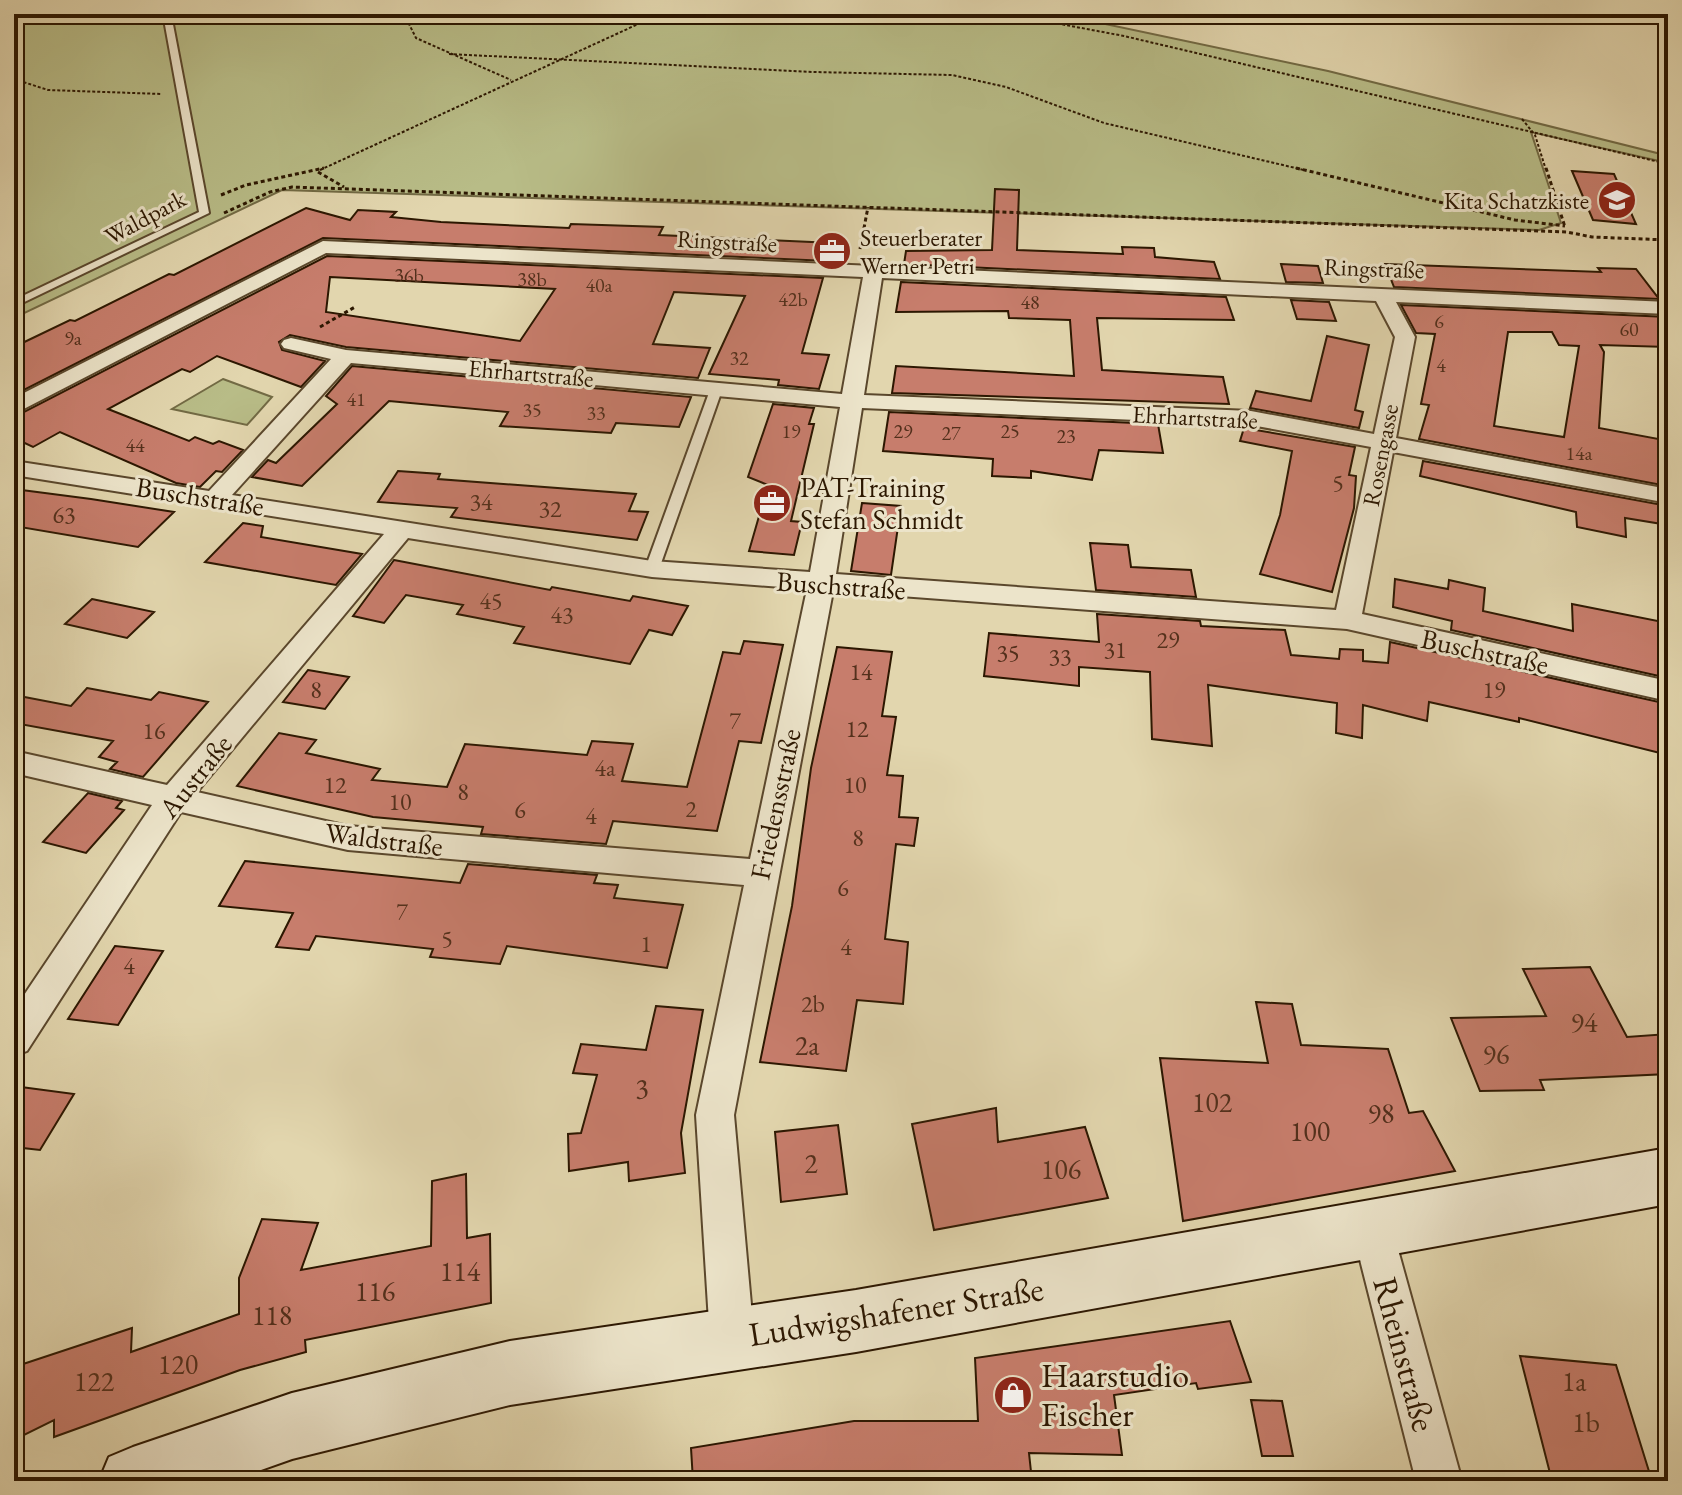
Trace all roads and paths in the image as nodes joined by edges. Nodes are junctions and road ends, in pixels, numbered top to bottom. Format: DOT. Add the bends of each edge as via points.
graph roads {
  1 [pos="167,14"];
  2 [pos="404,14"];
  3 [pos="660,14"];
  4 [pos="968,14"];
  5 [pos="449,54"];
  6 [pos="562,59"];
  7 [pos="14,79"];
  8 [pos="513,81"];
  9 [pos="183,95"];
  10 [pos="1522,119"];
  11 [pos="1535,135"];
  12 [pos="1668,164"];
  13 [pos="318,171"];
  14 [pos="348,189"];
  15 [pos="201,203"];
  16 [pos="868,207"];
  17 [pos="213,219"];
  18 [pos="1565,226"];
  19 [pos="1567,232"];
  20 [pos="1668,240"];
  21 [pos="864,273"];
  22 [pos="1382,294"];
  23 [pos="14,304"];
  24 [pos="1668,308"];
  25 [pos="291,344"];
  26 [pos="346,356"];
  27 [pos="716,390"];
  28 [pos="849,401"];
  29 [pos="14,407"];
  30 [pos="1382,443"];
  31 [pos="14,468"];
  32 [pos="1668,496"];
  33 [pos="217,497"];
  34 [pos="401,530"];
  35 [pos="652,569"];
  36 [pos="821,584"];
  37 [pos="1347,620"];
  38 [pos="1668,691"];
  39 [pos="14,762"];
  40 [pos="173,799"];
  41 [pos="760,873"];
  42 [pos="14,1040"];
  43 [pos="1668,1176"];
  44 [pos="1372,1228"];
  45 [pos="732,1338"];
  46 [pos="133,1481"];
  47 [pos="1439,1481"];
  1 -- 9 [label="lane, Waldpark"];
  2 -- 5 [label="path" via="416,38"];
  3 -- 6 [label="path"];
  4 -- 11 [label="path" via="1023,17 1124,36"];
  5 -- 6 [label="path"];
  5 -- 8 [label="path"];
  6 -- 8 [label="path"];
  6 -- 18 [label="path" via="952,75 1006,87 1104,123 1515,220"];
  7 -- 9 [label="path" via="48,90"];
  8 -- 13 [label="path"];
  9 -- 15 [label="lane, Waldpark"];
  10 -- 11 [label="path"];
  11 -- 12 [label="path"];
  11 -- 18 [label="path"];
  13 -- 14 [label="path"];
  13 -- 15 [label="path" via="246,185"];
  14 -- 16 [label="path"];
  14 -- 17 [label="path" via="279,189"];
  15 -- 23 [label="lane, Waldpark" via="204,213"];
  16 -- 19 [label="path"];
  16 -- 21 [label="path"];
  18 -- 19 [label="path"];
  19 -- 20 [label="path"];
  21 -- 22 [label="street, Ringstraße"];
  21 -- 28 [label="street, Friedensstraße"];
  21 -- 29 [label="street, Ringstraße" via="323,247"];
  22 -- 24 [label="street, Ringstraße"];
  22 -- 30 [label="street, Rosengasse" via="1405,337"];
  25 -- 26 [label="street, Ehrhartstraße"];
  26 -- 27 [label="street, Ehrhartstraße"];
  26 -- 33 [label="street"];
  27 -- 28 [label="street, Ehrhartstraße"];
  27 -- 35 [label="lane"];
  28 -- 30 [label="street, Ehrhartstraße" via="1251,418"];
  28 -- 36 [label="street, Friedensstraße"];
  30 -- 32 [label="street, Ehrhartstraße"];
  30 -- 37 [label="street, Rosengasse"];
  31 -- 33 [label="street, Buschstraße"];
  33 -- 34 [label="street, Buschstraße"];
  34 -- 35 [label="street, Buschstraße"];
  34 -- 40 [label="street, Austraße"];
  35 -- 36 [label="street, Buschstraße"];
  36 -- 37 [label="street, Buschstraße"];
  36 -- 41 [label="street, Friedensstraße"];
  37 -- 38 [label="street, Buschstraße"];
  39 -- 40 [label="street, Waldstraße"];
  40 -- 41 [label="street, Waldstraße" via="348,838"];
  40 -- 42 [label="street, Austraße"];
  41 -- 45 [label="street, Friedensstraße" via="715,1115"];
  43 -- 44 [label="main road, Ludwigshafener Straße"];
  44 -- 45 [label="main road, Ludwigshafener Straße" via="856,1321"];
  44 -- 47 [label="street, Rheinstraße"];
  45 -- 46 [label="main road, Ludwigshafener Straße" via="510,1373 306,1422"];
}
